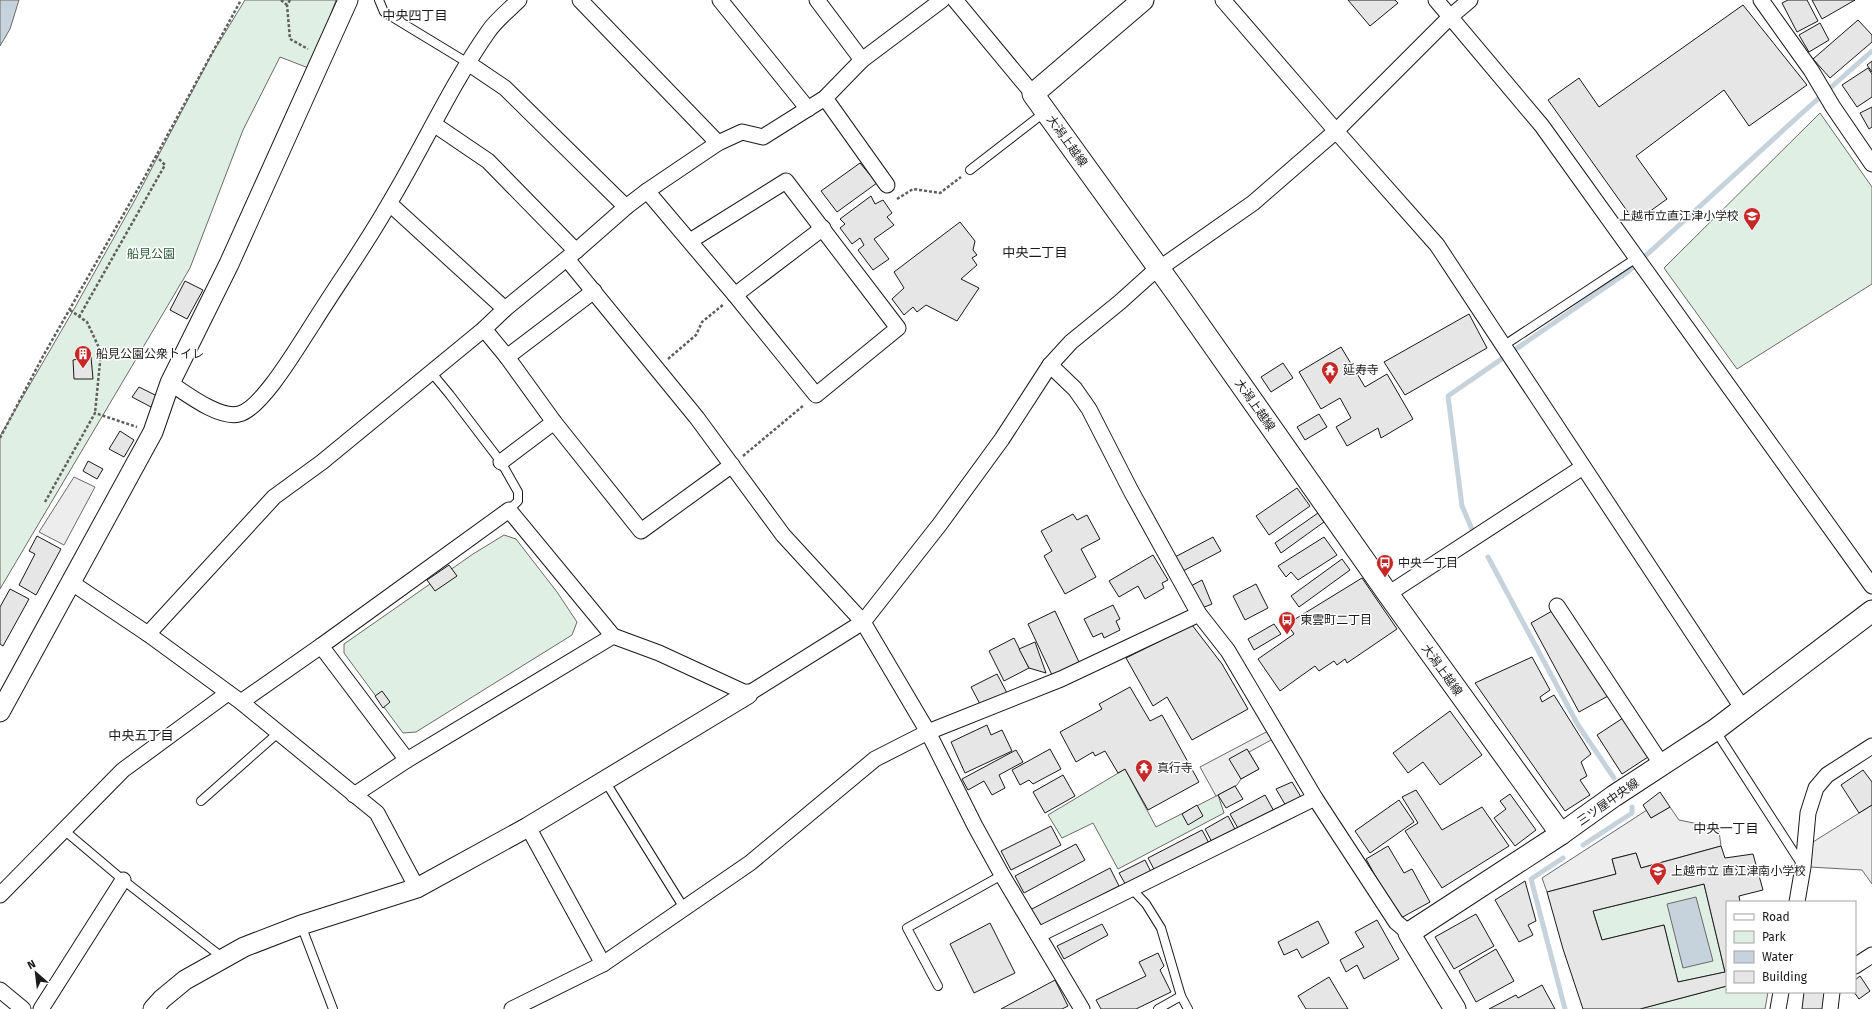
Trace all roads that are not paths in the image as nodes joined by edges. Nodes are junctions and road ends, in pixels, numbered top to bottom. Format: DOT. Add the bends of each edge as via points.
graph roads {
  1 [pos="348,0"];
  2 [pos="379,0"];
  3 [pos="519,0"];
  4 [pos="580,0"];
  5 [pos="720,0"];
  6 [pos="817,0"];
  7 [pos="942,0"];
  8 [pos="954,0"];
  9 [pos="1143,0"];
  10 [pos="1223,0"];
  11 [pos="1436,0"];
  12 [pos="1470,0"];
  13 [pos="1761,0"];
  14 [pos="1450,17"];
  15 [pos="862,60"];
  16 [pos="468,62"];
  17 [pos="1033,94"];
  18 [pos="825,98"];
  19 [pos="808,109"];
  20 [pos="1046,112"];
  21 [pos="434,125"];
  22 [pos="1336,131"];
  23 [pos="718,143"];
  24 [pos="1872,164"];
  25 [pos="970,170"];
  26 [pos="888,185"];
  27 [pos="647,191"];
  28 [pos="390,204"];
  29 [pos="626,207"];
  30 [pos="823,228"];
  31 [pos="690,241"];
  32 [pos="572,255"];
  33 [pos="1638,257"];
  34 [pos="1159,269"];
  35 [pos="594,290"];
  36 [pos="735,295"];
  37 [pos="505,309"];
  38 [pos="484,329"];
  39 [pos="1503,346"];
  40 [pos="507,357"];
  41 [pos="1050,365"];
  42 [pos="430,372"];
  43 [pos="170,383"];
  44 [pos="554,422"];
  45 [pos="501,462"];
  46 [pos="732,465"];
  47 [pos="1583,467"];
  48 [pos="509,510"];
  49 [pos="72,583"];
  50 [pos="1872,586"];
  51 [pos="1388,594"];
  52 [pos="1557,606"];
  53 [pos="1872,611"];
  54 [pos="1199,614"];
  55 [pos="863,622"];
  56 [pos="148,634"];
  57 [pos="613,636"];
  58 [pos="321,646"];
  59 [pos="228,693"];
  60 [pos="748,694"];
  61 [pos="241,702"];
  62 [pos="1743,709"];
  63 [pos="0,712"];
  64 [pos="1715,730"];
  65 [pos="928,732"];
  66 [pos="278,733"];
  67 [pos="1872,746"];
  68 [pos="407,760"];
  69 [pos="1662,765"];
  70 [pos="605,781"];
  71 [pos="354,795"];
  72 [pos="1315,798"];
  73 [pos="201,801"];
  74 [pos="528,827"];
  75 [pos="65,831"];
  76 [pos="1561,834"];
  77 [pos="1803,867"];
  78 [pos="1002,875"];
  79 [pos="123,880"];
  80 [pos="417,888"];
  81 [pos="1131,888"];
  82 [pos="0,895"];
  83 [pos="1797,901"];
  84 [pos="684,908"];
  85 [pos="301,925"];
  86 [pos="1410,933"];
  87 [pos="1038,935"];
  88 [pos="1872,955"];
  89 [pos="223,958"];
  90 [pos="603,964"];
  91 [pos="1856,965"];
  92 [pos="938,986"];
  93 [pos="0,990"];
  94 [pos="1781,993"];
  95 [pos="1832,993"];
  96 [pos="1181,996"];
  97 [pos="1452,1008"];
  98 [pos="23,1009"];
  99 [pos="41,1009"];
  100 [pos="153,1009"];
  101 [pos="334,1009"];
  102 [pos="512,1009"];
  103 [pos="1082,1009"];
  104 [pos="1158,1009"];
  105 [pos="1188,1009"];
  106 [pos="1778,1009"];
  107 [pos="1830,1009"];
  1 -- 43 [label="street" via="229,264"];
  2 -- 16 [label="lane" via="384,12"];
  3 -- 16 [label="street" via="489,31"];
  4 -- 23 [label="street"];
  5 -- 19 [label="street"];
  6 -- 15 [label="street"];
  7 -- 15 [label="street"];
  8 -- 17 [label="street"];
  9 -- 17 [label="main road"];
  10 -- 22 [label="street"];
  11 -- 14 [label="street"];
  12 -- 14 [label="street"];
  13 -- 24 [label="street" via="1811,70"];
  14 -- 22 [label="street"];
  14 -- 33 [label="street" via="1542,126"];
  15 -- 18 [label="street"];
  16 -- 21 [label="street"];
  16 -- 29 [label="street" via="505,88"];
  17 -- 20 [label="main road, 大潟上越線"];
  18 -- 19 [label="street"];
  18 -- 26 [label="street"];
  19 -- 23 [label="street" via="763,137 742,132"];
  20 -- 25 [label="lane"];
  20 -- 34 [label="main road, 大潟上越線"];
  21 -- 28 [label="street"];
  21 -- 32 [label="street" via="488,161"];
  22 -- 34 [label="street" via="1253,203"];
  22 -- 39 [label="street" via="1437,245"];
  23 -- 27 [label="street"];
  27 -- 29 [label="street"];
  27 -- 31 [label="street"];
  28 -- 37 [label="street"];
  28 -- 43 [label="street" via="292,356 251,409 229,416 219,413"];
  29 -- 32 [label="street"];
  30 -- 31 [label="street" via="786,181"];
  30 -- 36 [label="street"];
  30 -- 36 [label="street" via="898,328 816,395"];
  31 -- 36 [label="street"];
  32 -- 35 [label="street"];
  32 -- 37 [label="street"];
  33 -- 39 [label="lane"];
  33 -- 50 [label="street"];
  34 -- 41 [label="street" via="1071,342"];
  34 -- 51 [label="main road, 大潟上越線"];
  35 -- 40 [label="street"];
  35 -- 46 [label="street"];
  37 -- 38 [label="street"];
  38 -- 40 [label="street"];
  38 -- 42 [label="street"];
  39 -- 47 [label="street"];
  40 -- 44 [label="street"];
  41 -- 54 [label="street" via="1075,389 1089,409"];
  41 -- 55 [label="street" via="1002,439 940,524"];
  42 -- 45 [label="lane"];
  42 -- 56 [label="street" via="322,462 274,497"];
  43 -- 49 [label="street" via="153,432"];
  44 -- 45 [label="street"];
  44 -- 46 [label="street" via="641,531"];
  45 -- 48 [label="lane" via="518,492 518,501"];
  46 -- 55 [label="street" via="784,535"];
  47 -- 51 [label="street"];
  47 -- 62 [label="street"];
  48 -- 57 [label="street"];
  48 -- 58 [label="street"];
  49 -- 56 [label="street"];
  49 -- 63 [label="street"];
  51 -- 76 [label="main road, 大潟上越線"];
  52 -- 69 [label="street"];
  53 -- 62 [label="main road, 三ツ屋中央線"];
  54 -- 65 [label="street" via="1061,679"];
  54 -- 72 [label="street" via="1228,651"];
  55 -- 60 [label="street"];
  55 -- 65 [label="street"];
  56 -- 59 [label="street"];
  57 -- 60 [label="street" via="659,653"];
  57 -- 68 [label="street"];
  58 -- 61 [label="street"];
  58 -- 68 [label="street"];
  59 -- 61 [label="street"];
  59 -- 75 [label="street" via="123,770"];
  60 -- 70 [label="street"];
  61 -- 66 [label="street"];
  62 -- 64 [label="main road, 三ツ屋中央線"];
  64 -- 69 [label="main road, 三ツ屋中央線"];
  64 -- 77 [label="lane"];
  65 -- 78 [label="street"];
  65 -- 84 [label="street" via="875,759 750,863"];
  66 -- 71 [label="street"];
  66 -- 73 [label="lane"];
  67 -- 77 [label="street" via="1827,775 1816,788 1808,813"];
  68 -- 71 [label="street"];
  69 -- 76 [label="main road, 三ツ屋中央線"];
  70 -- 74 [label="street"];
  70 -- 84 [label="lane"];
  71 -- 80 [label="street" via="377,813"];
  72 -- 81 [label="street"];
  72 -- 86 [label="street" via="1396,922"];
  74 -- 80 [label="street"];
  74 -- 90 [label="street"];
  75 -- 79 [label="lane"];
  75 -- 82 [label="street"];
  76 -- 86 [label="main road, 三ツ屋中央線"];
  77 -- 83 [label="street"];
  78 -- 87 [label="street"];
  78 -- 92 [label="lane" via="907,928"];
  79 -- 89 [label="lane"];
  79 -- 99 [label="street"];
  80 -- 85 [label="street"];
  81 -- 87 [label="street"];
  81 -- 96 [label="lane" via="1146,904 1161,928"];
  84 -- 90 [label="street"];
  85 -- 89 [label="street"];
  85 -- 101 [label="lane"];
  86 -- 97 [label="main road"];
  87 -- 103 [label="street"];
  88 -- 91 [label="street"];
  89 -- 100 [label="street" via="185,980 162,998"];
  90 -- 102 [label="street"];
  93 -- 98 [label="street"];
  94 -- 106 [label="street"];
  95 -- 107 [label="street"];
  96 -- 104 [label="lane"];
  96 -- 105 [label="lane"];
}
